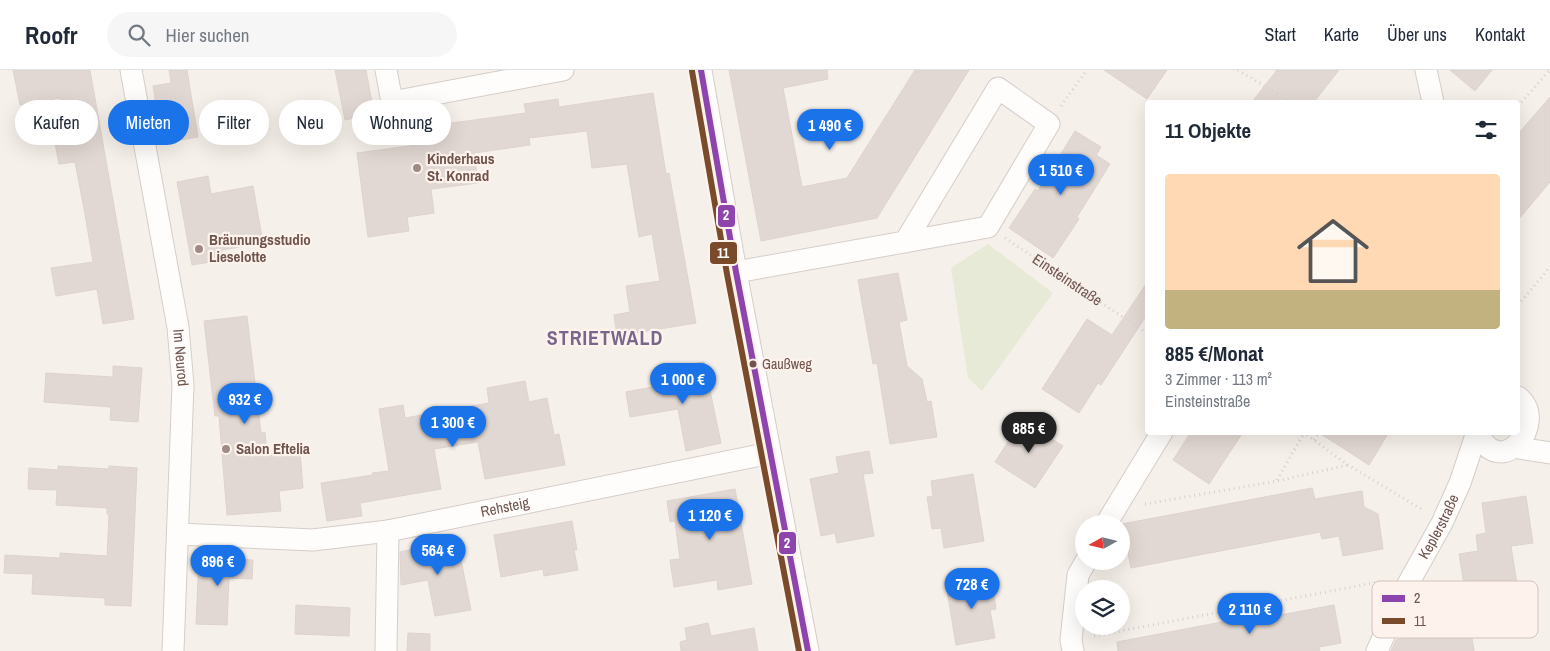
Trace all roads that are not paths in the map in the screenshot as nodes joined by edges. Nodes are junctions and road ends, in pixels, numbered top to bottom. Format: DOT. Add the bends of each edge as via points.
graph roads {
  1 [pos="131,70"];
  2 [pos="386,70"];
  3 [pos="563,70"];
  4 [pos="701,70"];
  5 [pos="1426,70"];
  6 [pos="519,74"];
  7 [pos="1434,100"];
  8 [pos="904,242"];
  9 [pos="736,272"];
  10 [pos="1522,401"];
  11 [pos="1550,423"];
  12 [pos="1160,435"];
  13 [pos="1477,435"];
  14 [pos="1479,435"];
  15 [pos="1519,448"];
  16 [pos="1495,450"];
  17 [pos="770,453"];
  18 [pos="1550,453"];
  19 [pos="1460,484"];
  20 [pos="1111,515"];
  21 [pos="388,531"];
  22 [pos="178,534"];
  23 [pos="1081,570"];
  24 [pos="1410,581"];
  25 [pos="1383,638"];
  26 [pos="1072,646"];
  27 [pos="173,651"];
  28 [pos="386,651"];
  29 [pos="808,651"];
  30 [pos="1377,651"];
  1 -- 22 [label="street, Im Neurod" via="178,326 184,384"];
  2 -- 6 [label="street" via="392,102"];
  3 -- 6 [label="street"];
  4 -- 9 [label="street"];
  5 -- 7 [label="street"];
  8 -- 8 [label="street" via="988,227 1049,124 998,88"];
  8 -- 9 [label="street"];
  9 -- 17 [label="street"];
  10 -- 11 [label="street"];
  10 -- 15 [label="street" via="1532,412 1533,429 1531,437"];
  12 -- 20 [label="street"];
  13 -- 19 [label="street, Keplerstraße"];
  14 -- 16 [label="street, Keplerstraße" via="1487,446"];
  15 -- 16 [label="street" via="1503,452"];
  15 -- 18 [label="street"];
  16 -- 19 [label="street, Keplerstraße"];
  17 -- 21 [label="street, Rehsteig"];
  17 -- 29 [label="street"];
  19 -- 24 [label="street, Keplerstraße"];
  21 -- 22 [label="street, Rehsteig" via="313,540"];
  21 -- 28 [label="street"];
  22 -- 27 [label="street, Im Neurod"];
  23 -- 26 [label="street"];
  25 -- 30 [label="street, Keplerstraße"];
}
